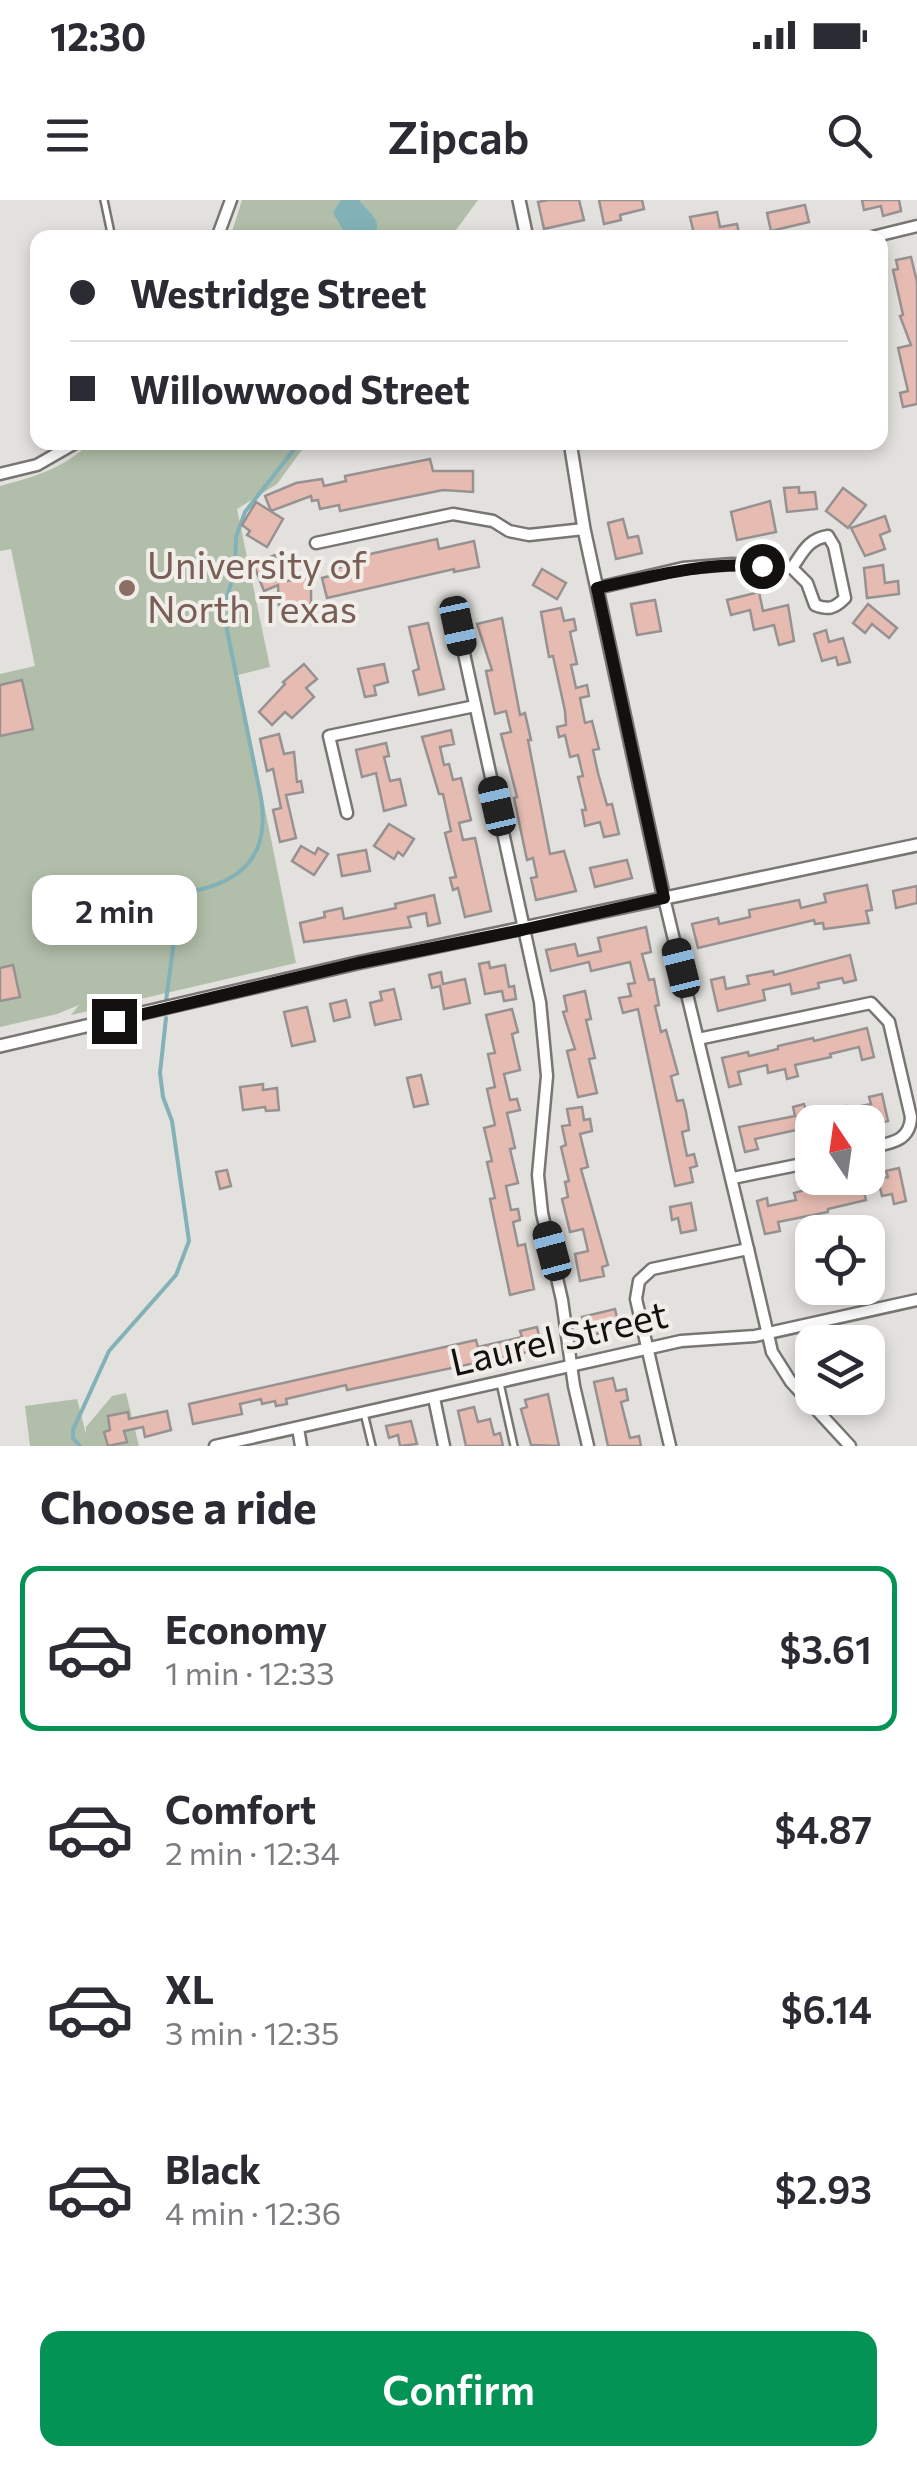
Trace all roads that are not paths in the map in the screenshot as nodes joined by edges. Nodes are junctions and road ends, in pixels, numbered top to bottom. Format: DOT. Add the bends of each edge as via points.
graph roads {
  1 [pos="104,200"];
  2 [pos="230,200"];
  3 [pos="520,200"];
  4 [pos="917,226"];
  5 [pos="110,230"];
  6 [pos="221,230"];
  7 [pos="526,230"];
  8 [pos="888,233"];
  9 [pos="64,450"];
  10 [pos="571,450"];
  11 [pos="0,474"];
  12 [pos="584,529"];
  13 [pos="316,542"];
  14 [pos="792,568"];
  15 [pos="597,588"];
  16 [pos="458,626"];
  17 [pos="475,706"];
  18 [pos="347,813"];
  19 [pos="917,845"];
  20 [pos="664,898"];
  21 [pos="522,930"];
  22 [pos="698,1039"];
  23 [pos="0,1046"];
  24 [pos="885,1144"];
  25 [pos="795,1165"];
  26 [pos="734,1178"];
  27 [pos="748,1249"];
  28 [pos="917,1300"];
  29 [pos="766,1334"];
  30 [pos="648,1349"];
  31 [pos="572,1367"];
  32 [pos="500,1383"];
  33 [pos="434,1398"];
  34 [pos="364,1413"];
  35 [pos="298,1428"];
  36 [pos="230,1444"];
  37 [pos="848,1445"];
  38 [pos="215,1446"];
  39 [pos="301,1446"];
  40 [pos="372,1446"];
  41 [pos="444,1446"];
  42 [pos="514,1446"];
  43 [pos="588,1446"];
  44 [pos="670,1446"];
  1 -- 5 [label="lane"];
  2 -- 6 [label="street"];
  3 -- 7 [label="street"];
  4 -- 8 [label="street"];
  9 -- 11 [label="street" via="37,466"];
  10 -- 12 [label="street"];
  12 -- 13 [label="street" via="530,535 453,514"];
  12 -- 15 [label="street"];
  14 -- 14 [label="street" via="815,538 828,536 844,598 836,607 815,604"];
  14 -- 15 [label="street" via="683,568"];
  15 -- 20 [label="street"];
  16 -- 17 [label="street"];
  17 -- 18 [label="street" via="329,736"];
  17 -- 21 [label="street"];
  19 -- 20 [label="street"];
  20 -- 21 [label="street"];
  20 -- 22 [label="street"];
  21 -- 23 [label="street"];
  21 -- 31 [label="street" via="546,1045 538,1175"];
  22 -- 24 [label="street" via="871,1002 889,1022 911,1117 903,1139"];
  22 -- 26 [label="street"];
  25 -- 26 [label="street"];
  26 -- 27 [label="street"];
  27 -- 29 [label="street"];
  27 -- 30 [label="street" via="644,1274 636,1300"];
  28 -- 29 [label="street, Laurel Street"];
  29 -- 30 [label="street, Laurel Street"];
  29 -- 37 [label="street" via="779,1366"];
  30 -- 31 [label="street, Laurel Street"];
  30 -- 44 [label="street"];
  31 -- 32 [label="street, Laurel Street"];
  31 -- 43 [label="street"];
  32 -- 33 [label="street, Laurel Street"];
  32 -- 42 [label="lane"];
  33 -- 34 [label="street, Laurel Street"];
  33 -- 41 [label="street"];
  34 -- 35 [label="street, Laurel Street"];
  34 -- 40 [label="lane"];
  35 -- 36 [label="street, Laurel Street"];
  35 -- 39 [label="street"];
  36 -- 38 [label="street, Laurel Street"];
}
